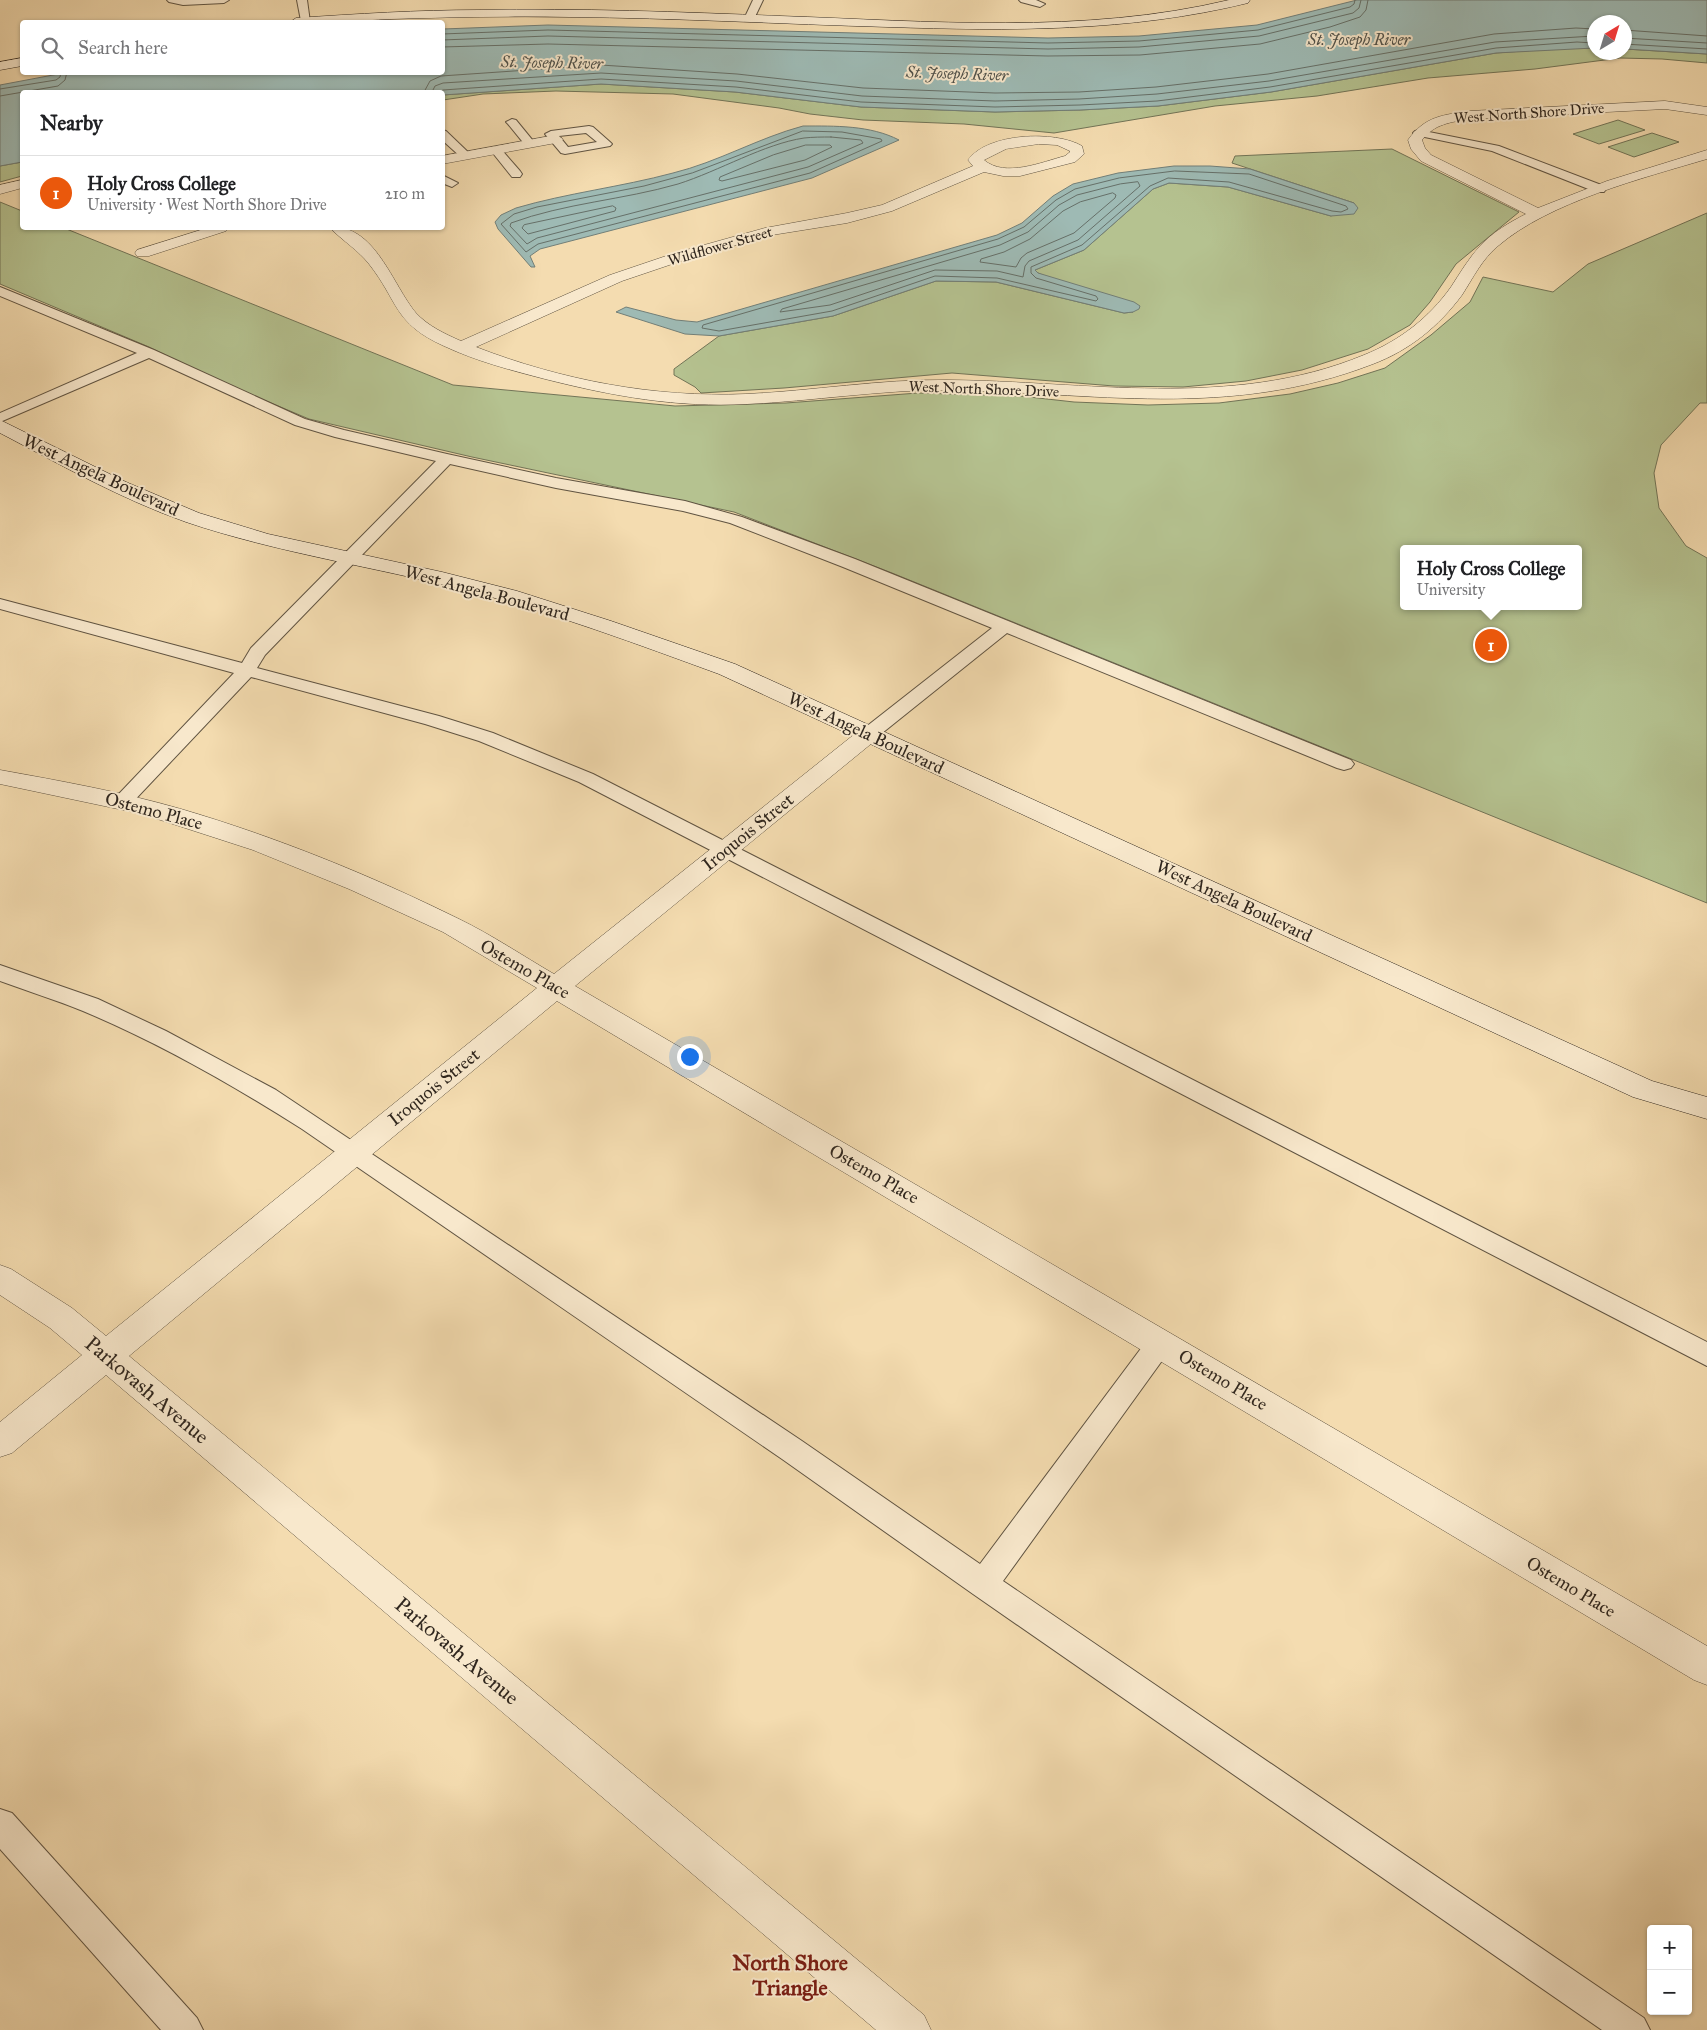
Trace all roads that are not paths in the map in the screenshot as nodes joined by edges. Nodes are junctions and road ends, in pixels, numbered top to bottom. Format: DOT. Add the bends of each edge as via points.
graph roads {
  1 [pos="172,0"];
  2 [pos="224,0"];
  3 [pos="302,0"];
  4 [pos="758,0"];
  5 [pos="1024,0"];
  6 [pos="1244,0"];
  7 [pos="1040,4"];
  8 [pos="750,19"];
  9 [pos="301,20"];
  10 [pos="333,20"];
  11 [pos="20,62"];
  12 [pos="0,66"];
  13 [pos="1707,111"];
  14 [pos="512,122"];
  15 [pos="1419,133"];
  16 [pos="445,136"];
  17 [pos="556,140"];
  18 [pos="530,144"];
  19 [pos="496,150"];
  20 [pos="1707,154"];
  21 [pos="466,156"];
  22 [pos="445,160"];
  23 [pos="983,167"];
  24 [pos="516,174"];
  25 [pos="20,185"];
  26 [pos="1600,189"];
  27 [pos="0,190"];
  28 [pos="1537,212"];
  29 [pos="214,230"];
  30 [pos="341,230"];
  31 [pos="143,252"];
  32 [pos="0,291"];
  33 [pos="463,348"];
  34 [pos="150,353"];
  35 [pos="0,418"];
  36 [pos="0,426"];
  37 [pos="447,459"];
  38 [pos="350,557"];
  39 [pos="0,604"];
  40 [pos="1004,626"];
  41 [pos="247,670"];
  42 [pos="869,734"];
  43 [pos="1344,764"];
  44 [pos="0,777"];
  45 [pos="122,802"];
  46 [pos="725,850"];
  47 [pos="0,973"];
  48 [pos="556,986"];
  49 [pos="1707,1108"];
  50 [pos="354,1152"];
  51 [pos="0,1278"];
  52 [pos="1160,1343"];
  53 [pos="1707,1355"];
  54 [pos="106,1356"];
  55 [pos="0,1442"];
  56 [pos="983,1584"];
  57 [pos="1707,1667"];
  58 [pos="0,1825"];
  59 [pos="186,2030"];
  60 [pos="909,2030"];
  61 [pos="1632,2030"];
  1 -- 2 [label="lane"];
  3 -- 9 [label="lane"];
  4 -- 8 [label="lane"];
  5 -- 7 [label="lane"];
  6 -- 8 [label="street" via="1160,16 1054,25"];
  8 -- 10 [label="street" via="480,13"];
  11 -- 12 [label="street"];
  13 -- 15 [label="street, West North Shore Drive" via="1665,105 1470,115 1440,120"];
  14 -- 18 [label="lane"];
  15 -- 26 [label="lane" via="1495,148"];
  15 -- 28 [label="street" via="1415,140 1426,158"];
  16 -- 21 [label="lane"];
  17 -- 18 [label="street"];
  18 -- 19 [label="street"];
  19 -- 21 [label="street"];
  19 -- 24 [label="lane"];
  20 -- 26 [label="street, West North Shore Drive"];
  21 -- 22 [label="street"];
  23 -- 23 [label="street" via="975,160 981,153 996,147 1043,140 1062,142 1077,149 1077,154 1070,159 1020,172"];
  23 -- 33 [label="street, Wildflower Street" via="887,208 770,231 616,278"];
  25 -- 27 [label="street"];
  26 -- 28 [label="street, West North Shore Drive"];
  28 -- 33 [label="street, West North Shore Drive" via="1491,244 1426,328 1408,340 1365,362 1334,372 1233,392 1134,395 949,384 751,399 688,400 606,390 515,366"];
  29 -- 31 [label="street"];
  30 -- 33 [label="street, West North Shore Drive" via="372,257 405,313 430,333"];
  32 -- 34 [label="lane"];
  34 -- 35 [label="lane"];
  34 -- 37 [label="lane" via="300,422"];
  36 -- 38 [label="street, West Angela Boulevard" via="190,517 246,534"];
  37 -- 38 [label="lane"];
  37 -- 40 [label="lane" via="685,506 736,520"];
  38 -- 41 [label="lane" via="257,652"];
  38 -- 42 [label="street, West Angela Boulevard" via="477,587 644,638 728,670"];
  39 -- 41 [label="lane"];
  40 -- 42 [label="lane"];
  40 -- 43 [label="lane"];
  41 -- 45 [label="lane"];
  41 -- 46 [label="lane" via="486,737 586,778"];
  42 -- 46 [label="street, Iroquois Street"];
  42 -- 49 [label="street, West Angela Boulevard" via="1643,1089"];
  44 -- 45 [label="street, Ostemo Place"];
  45 -- 48 [label="street, Ostemo Place" via="195,821 388,895 452,926"];
  46 -- 48 [label="street, Iroquois Street"];
  46 -- 53 [label="lane"];
  47 -- 50 [label="lane" via="90,1005 158,1037 268,1096"];
  48 -- 50 [label="street, Iroquois Street"];
  48 -- 52 [label="street, Ostemo Place"];
  50 -- 54 [label="street, Iroquois Street"];
  50 -- 56 [label="lane"];
  51 -- 54 [label="street, Parkovash Avenue" via="61,1318"];
  52 -- 56 [label="lane"];
  52 -- 57 [label="street, Ostemo Place"];
  54 -- 55 [label="street, Iroquois Street"];
  54 -- 60 [label="street, Parkovash Avenue"];
  56 -- 61 [label="lane"];
  58 -- 59 [label="lane"];
}
